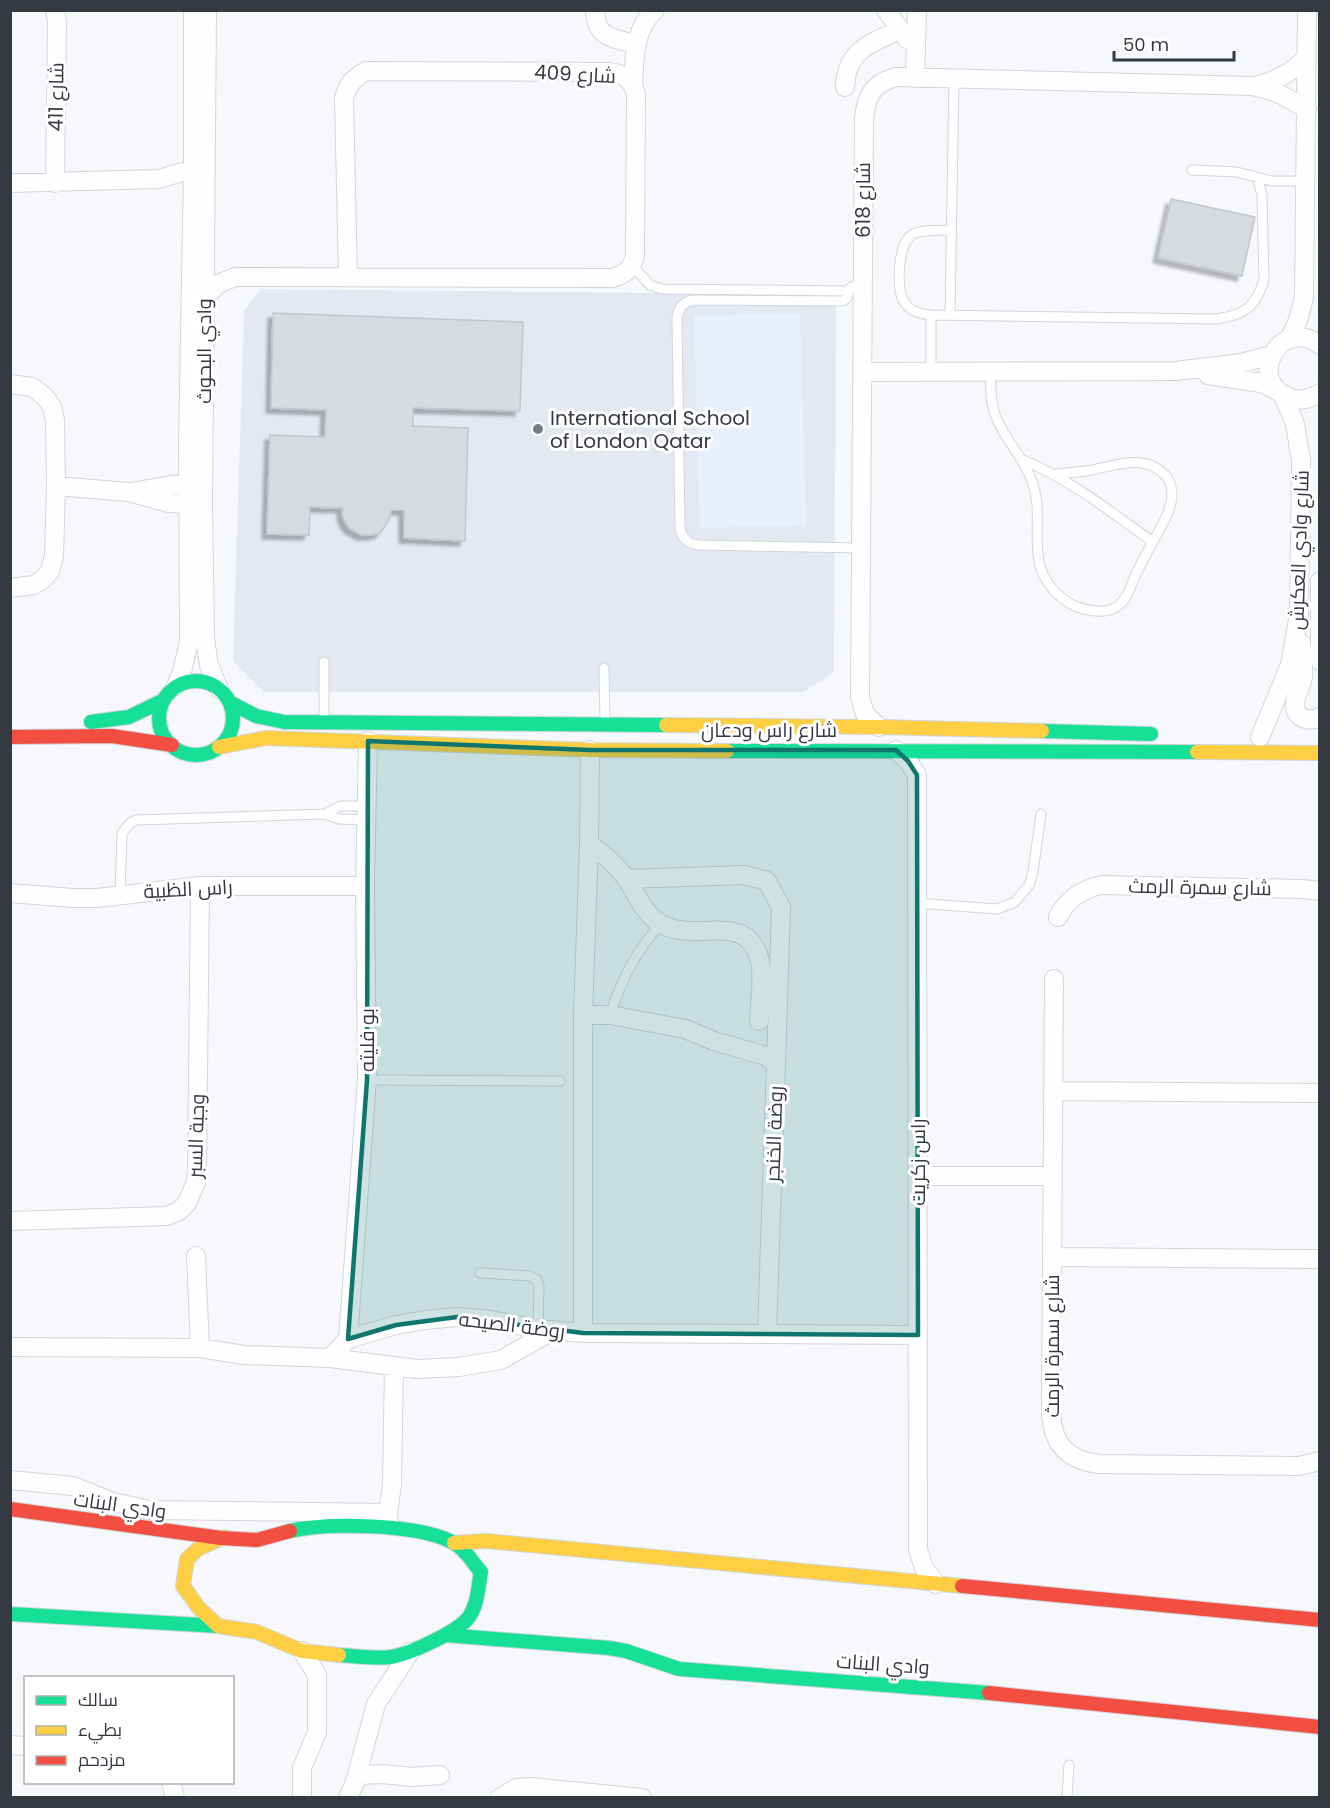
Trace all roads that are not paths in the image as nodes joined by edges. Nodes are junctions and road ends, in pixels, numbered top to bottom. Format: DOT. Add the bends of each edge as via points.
graph roads {
  1 [pos="55,10"];
  2 [pos="193,10"];
  3 [pos="207,10"];
  4 [pos="596,10"];
  5 [pos="655,10"];
  6 [pos="886,10"];
  7 [pos="917,10"];
  8 [pos="1307,10"];
  9 [pos="900,30"];
  10 [pos="636,44"];
  11 [pos="915,50"];
  12 [pos="1306,58"];
  13 [pos="915,78"];
  14 [pos="954,78"];
  15 [pos="633,86"];
  16 [pos="1253,86"];
  17 [pos="845,87"];
  18 [pos="1307,109"];
  19 [pos="200,169"];
  20 [pos="1192,170"];
  21 [pos="159,179"];
  22 [pos="1258,179"];
  23 [pos="1304,181"];
  24 [pos="10,183"];
  25 [pos="55,183"];
  26 [pos="200,191"];
  27 [pos="951,230"];
  28 [pos="205,258"];
  29 [pos="632,265"];
  30 [pos="235,277"];
  31 [pos="348,277"];
  32 [pos="856,287"];
  33 [pos="205,297"];
  34 [pos="931,315"];
  35 [pos="950,315"];
  36 [pos="1290,339"];
  37 [pos="1320,345"];
  38 [pos="1272,355"];
  39 [pos="1176,371"];
  40 [pos="862,372"];
  41 [pos="931,372"];
  42 [pos="990,372"];
  43 [pos="10,384"];
  44 [pos="1281,393"];
  45 [pos="1320,393"];
  46 [pos="1023,460"];
  47 [pos="1055,474"];
  48 [pos="196,484"];
  49 [pos="56,486"];
  50 [pos="129,492"];
  51 [pos="195,505"];
  52 [pos="1153,542"];
  53 [pos="861,548"];
  54 [pos="1320,581"];
  55 [pos="10,588"];
  56 [pos="1299,614"];
  57 [pos="1320,661"];
  58 [pos="324,662"];
  59 [pos="604,668"];
  60 [pos="176,686"];
  61 [pos="225,696"];
  62 [pos="860,697"];
  63 [pos="164,700"];
  64 [pos="1320,717"];
  65 [pos="81,722"];
  66 [pos="324,723"];
  67 [pos="606,725"];
  68 [pos="842,726"];
  69 [pos="879,727"];
  70 [pos="1164,735"];
  71 [pos="10,737"];
  72 [pos="1260,737"];
  73 [pos="368,741"];
  74 [pos="172,745"];
  75 [pos="219,747"];
  76 [pos="590,750"];
  77 [pos="896,750"];
  78 [pos="935,750"];
  79 [pos="1320,753"];
  80 [pos="917,775"];
  81 [pos="366,813"];
  82 [pos="325,814"];
  83 [pos="1041,814"];
  84 [pos="589,844"];
  85 [pos="626,879"];
  86 [pos="200,886"];
  87 [pos="365,886"];
  88 [pos="1320,891"];
  89 [pos="10,893"];
  90 [pos="120,894"];
  91 [pos="916,903"];
  92 [pos="1058,917"];
  93 [pos="661,924"];
  94 [pos="1054,980"];
  95 [pos="583,1015"];
  96 [pos="610,1015"];
  97 [pos="759,1021"];
  98 [pos="776,1064"];
  99 [pos="367,1080"];
  100 [pos="560,1081"];
  101 [pos="1053,1091"];
  102 [pos="1320,1093"];
  103 [pos="918,1176"];
  104 [pos="1052,1176"];
  105 [pos="10,1221"];
  106 [pos="196,1256"];
  107 [pos="1052,1257"];
  108 [pos="1320,1259"];
  109 [pos="480,1273"];
  110 [pos="545,1330"];
  111 [pos="584,1333"];
  112 [pos="768,1334"];
  113 [pos="918,1335"];
  114 [pos="348,1339"];
  115 [pos="10,1347"];
  116 [pos="200,1348"];
  117 [pos="330,1358"];
  118 [pos="394,1366"];
  119 [pos="1320,1461"];
  120 [pos="10,1480"];
  121 [pos="10,1509"];
  122 [pos="389,1521"];
  123 [pos="224,1537"];
  124 [pos="454,1543"];
  125 [pos="918,1549"];
  126 [pos="894,1580"];
  127 [pos="936,1584"];
  128 [pos="10,1614"];
  129 [pos="1320,1620"];
  130 [pos="218,1626"];
  131 [pos="445,1635"];
  132 [pos="302,1651"];
  133 [pos="410,1652"];
  134 [pos="1320,1728"];
  135 [pos="1069,1765"];
  136 [pos="440,1775"];
  137 [pos="351,1790"];
  138 [pos="302,1797"];
  139 [pos="500,1797"];
  140 [pos="642,1797"];
  141 [pos="1067,1797"];
  1 -- 25 [label="street, شارع 411"];
  2 -- 19 [label="street, وادي البحوث"];
  3 -- 19 [label="street, وادي البحوث"];
  4 -- 10 [label="street" via="597,25 604,34"];
  5 -- 10 [label="street" via="644,23"];
  6 -- 9 [label="street"];
  7 -- 11 [label="street"];
  8 -- 12 [label="street"];
  9 -- 11 [label="street"];
  9 -- 17 [label="street" via="870,43 855,56 847,70"];
  10 -- 15 [label="street"];
  11 -- 13 [label="street"];
  12 -- 16 [label="street, شارع 618" via="1282,76"];
  12 -- 18 [label="street"];
  13 -- 14 [label="street, شارع 618"];
  13 -- 32 [label="street, شارع 618" via="896,77 880,82 864,110"];
  14 -- 16 [label="street, شارع 618"];
  14 -- 27 [label="lane"];
  15 -- 29 [label="street, شارع 409" via="636,94"];
  15 -- 31 [label="street, شارع 409" via="624,75 608,72 360,74 349,84 344,98"];
  16 -- 18 [label="street, شارع 618" via="1276,92"];
  18 -- 23 [label="street"];
  19 -- 21 [label="street"];
  19 -- 26 [label="street, وادي البحوث"];
  20 -- 22 [label="lane" via="1237,172"];
  21 -- 25 [label="street"];
  21 -- 26 [label="street"];
  22 -- 23 [label="lane"];
  22 -- 35 [label="lane" via="1264,279 1252,304 1236,316 1216,319"];
  23 -- 36 [label="street" via="1304,298"];
  24 -- 25 [label="street"];
  26 -- 28 [label="street, وادي البحوث"];
  26 -- 48 [label="street, وادي البحوث"];
  27 -- 34 [label="lane" via="914,234 901,250 902,300 914,312"];
  27 -- 35 [label="lane"];
  28 -- 30 [label="street"];
  28 -- 33 [label="street, وادي البحوث"];
  29 -- 31 [label="street" via="626,273 612,278"];
  29 -- 32 [label="lane" via="656,288"];
  30 -- 31 [label="street"];
  30 -- 33 [label="street" via="218,284"];
  32 -- 40 [label="street, شارع 618"];
  32 -- 53 [label="lane" via="843,301 693,300 679,308 680,529 693,544"];
  33 -- 48 [label="street, وادي البحوث"];
  34 -- 35 [label="lane"];
  34 -- 41 [label="lane"];
  36 -- 37 [label="street" via="1308,339"];
  36 -- 38 [label="street"];
  38 -- 39 [label="street"];
  38 -- 44 [label="street, شارع وادي العكرش" via="1270,379"];
  39 -- 42 [label="street"];
  39 -- 44 [label="street" via="1243,379"];
  40 -- 41 [label="street"];
  40 -- 53 [label="street, شارع 618"];
  41 -- 42 [label="street"];
  42 -- 46 [label="lane" via="996,418"];
  43 -- 49 [label="street" via="32,387 52,407 56,420"];
  44 -- 45 [label="street" via="1300,400"];
  44 -- 56 [label="street, شارع وادي العكرش" via="1295,424 1301,460"];
  46 -- 47 [label="lane"];
  46 -- 52 [label="lane" via="1037,499 1043,575 1070,603 1100,611 1119,605"];
  47 -- 52 [label="lane"];
  47 -- 52 [label="lane" via="1134,462 1158,468 1168,478 1172,503"];
  48 -- 50 [label="street"];
  48 -- 51 [label="street, وادي البحوث"];
  49 -- 50 [label="street"];
  49 -- 55 [label="street" via="50,570 34,585"];
  50 -- 51 [label="street" via="159,501"];
  51 -- 60 [label="street, وادي البحوث" via="189,641"];
  51 -- 61 [label="street, وادي البحوث" via="205,639 209,664"];
  53 -- 62 [label="street, شارع 618"];
  54 -- 57 [label="street, شارع وادي العكرش"];
  56 -- 64 [label="street" via="1302,679 1294,705 1302,718"];
  56 -- 72 [label="street, شارع وادي العكرش" via="1290,665"];
  58 -- 66 [label="lane"];
  59 -- 67 [label="lane"];
  60 -- 61 [label="street" via="203,681"];
  60 -- 63 [label="street"];
  61 -- 66 [label="street, شارع راس ودعان" via="243,710 270,720"];
  61 -- 75 [label="street" via="233,711 232,727"];
  62 -- 68 [label="street, شارع 618" via="853,716"];
  62 -- 69 [label="street, شارع 618" via="865,714"];
  63 -- 65 [label="street" via="129,717"];
  63 -- 74 [label="street" via="160,724"];
  66 -- 67 [label="street, شارع راس ودعان"];
  67 -- 68 [label="street, شارع راس ودعان"];
  68 -- 69 [label="street, شارع راس ودعان"];
  69 -- 70 [label="street, شارع راس ودعان"];
  71 -- 74 [label="street" via="117,736"];
  73 -- 75 [label="street, شارع راس ودعان" via="266,738"];
  73 -- 76 [label="street, شارع راس ودعان"];
  73 -- 81 [label="street, بو فليته"];
  74 -- 75 [label="street" via="200,755"];
  76 -- 77 [label="street, شارع راس ودعان"];
  76 -- 84 [label="street"];
  77 -- 78 [label="street, شارع راس ودعان"];
  77 -- 80 [label="street"];
  78 -- 79 [label="street, شارع راس ودعان"];
  78 -- 80 [label="street"];
  80 -- 91 [label="street, راس زكريت"];
  81 -- 82 [label="lane" via="339,819"];
  81 -- 82 [label="lane" via="340,806"];
  81 -- 87 [label="street, بو فليته"];
  82 -- 90 [label="lane" via="136,820 122,833"];
  83 -- 91 [label="lane" via="1033,872 1029,885 1015,902 997,909"];
  84 -- 85 [label="street" via="609,858"];
  84 -- 95 [label="street"];
  85 -- 93 [label="street" via="651,917"];
  85 -- 98 [label="street" via="744,875 767,881 781,906"];
  86 -- 87 [label="street, راس الظبية"];
  86 -- 90 [label="street, راس الظبية"];
  86 -- 105 [label="street, وجبة السبر" via="196,1182 187,1203 179,1211 154,1217"];
  87 -- 99 [label="street, بو فليته"];
  88 -- 92 [label="street, شارع سمرة الرمث" via="1102,885 1079,892"];
  89 -- 90 [label="street, راس الظبية" via="72,898"];
  91 -- 103 [label="street, راس زكريت"];
  93 -- 96 [label="lane" via="636,954"];
  93 -- 97 [label="street" via="684,931 734,932 752,943 761,962"];
  94 -- 101 [label="street, شارع سمرة الرمث"];
  95 -- 96 [label="street, روضة الخنجر"];
  95 -- 111 [label="street"];
  96 -- 98 [label="street, روضة الخنجر" via="685,1029 766,1056"];
  98 -- 112 [label="street, روضة الخنجر"];
  99 -- 100 [label="lane"];
  99 -- 114 [label="street, بو فليته"];
  101 -- 102 [label="street"];
  101 -- 104 [label="street, شارع سمرة الرمث"];
  103 -- 104 [label="street"];
  103 -- 113 [label="street, راس زكريت"];
  104 -- 107 [label="street, شارع سمرة الرمث"];
  106 -- 116 [label="street"];
  107 -- 108 [label="street"];
  107 -- 119 [label="street, شارع سمرة الرمث" via="1052,1427 1056,1439 1074,1457 1098,1464 1299,1466"];
  109 -- 110 [label="lane" via="530,1276 537,1280"];
  110 -- 111 [label="street, روضة الصيحه"];
  110 -- 114 [label="street, روضة الصيحه" via="457,1317 396,1324"];
  110 -- 118 [label="street" via="501,1360 459,1367"];
  111 -- 112 [label="street, روضة الصيحه"];
  112 -- 113 [label="street, روضة الصيحه"];
  113 -- 125 [label="street, راس زكريت"];
  114 -- 117 [label="street, روضة الصيحه"];
  115 -- 116 [label="street"];
  116 -- 117 [label="street" via="244,1355"];
  117 -- 118 [label="street"];
  118 -- 122 [label="street"];
  120 -- 122 [label="street" via="73,1486 113,1502 149,1510"];
  121 -- 123 [label="street, وادي البنات"];
  122 -- 123 [label="street, وادي البنات" via="291,1530 254,1540"];
  122 -- 124 [label="street, وادي البنات"];
  123 -- 130 [label="street" via="187,1559 183,1586"];
  124 -- 126 [label="street" via="486,1541"];
  124 -- 131 [label="street" via="481,1572 476,1601 468,1618"];
  125 -- 126 [label="street"];
  125 -- 127 [label="street, راس زكريت" via="924,1568"];
  126 -- 127 [label="street"];
  127 -- 129 [label="street"];
  128 -- 130 [label="street"];
  130 -- 132 [label="street" via="257,1632"];
  131 -- 133 [label="street"];
  131 -- 134 [label="street, وادي البنات" via="609,1648 679,1669 927,1687"];
  132 -- 133 [label="street" via="390,1657"];
  132 -- 138 [label="street" via="317,1675 317,1732 302,1768"];
  133 -- 137 [label="street" via="376,1704"];
  135 -- 141 [label="lane"];
  136 -- 137 [label="street" via="360,1775"];
  139 -- 140 [label="street" via="516,1788 530,1787"];
}
